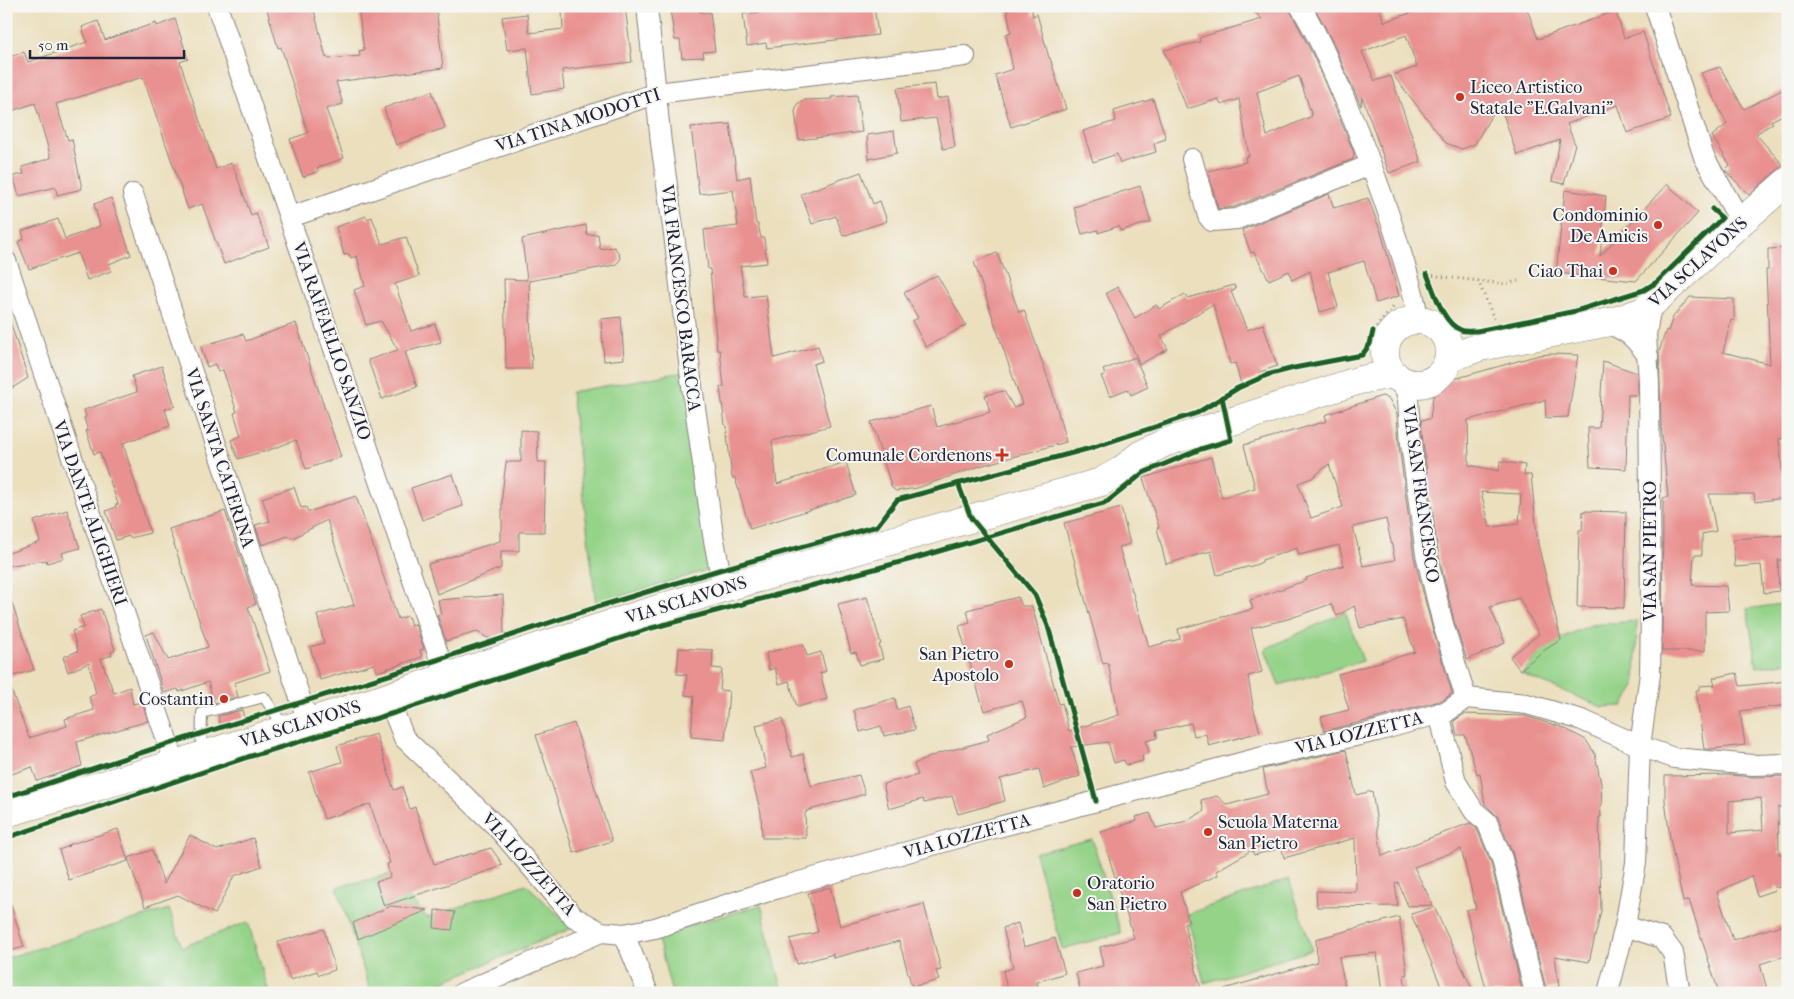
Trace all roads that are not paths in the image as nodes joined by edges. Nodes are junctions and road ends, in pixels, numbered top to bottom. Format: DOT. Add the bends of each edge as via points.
graph roads {
  1 [pos="217,6"];
  2 [pos="647,6"];
  3 [pos="1300,6"];
  4 [pos="1655,6"];
  5 [pos="965,56"];
  6 [pos="657,92"];
  7 [pos="1192,159"];
  8 [pos="1370,165"];
  9 [pos="1788,181"];
  10 [pos="133,194"];
  11 [pos="290,217"];
  12 [pos="1741,222"];
  13 [pos="6,262"];
  14 [pos="1651,304"];
  15 [pos="1418,319"];
  16 [pos="1607,323"];
  17 [pos="1447,347"];
  18 [pos="1648,356"];
  19 [pos="1387,361"];
  20 [pos="723,588"];
  21 [pos="446,677"];
  22 [pos="388,697"];
  23 [pos="1466,698"];
  24 [pos="1438,713"];
  25 [pos="297,725"];
  26 [pos="1640,746"];
  27 [pos="201,755"];
  28 [pos="175,764"];
  29 [pos="1788,764"];
  30 [pos="6,813"];
  31 [pos="1625,926"];
  32 [pos="602,932"];
  33 [pos="624,934"];
  34 [pos="1610,983"];
  35 [pos="462,993"];
  36 [pos="648,993"];
  37 [pos="1535,993"];
  38 [pos="1680,993"];
  1 -- 11 [label="street, VIA RAFFAELLO SANZIO"];
  2 -- 6 [label="street, VIA FRANCESCO BARACCA"];
  3 -- 8 [label="street" via="1328,59"];
  4 -- 12 [label="street" via="1704,156"];
  5 -- 6 [label="street, VIA TINA MODOTTI"];
  6 -- 11 [label="street, VIA TINA MODOTTI"];
  6 -- 20 [label="street, VIA FRANCESCO BARACCA" via="691,379"];
  7 -- 8 [label="street" via="1212,221 1237,220"];
  8 -- 15 [label="street" via="1418,276"];
  9 -- 12 [label="street, VIA SCLAVONS"];
  10 -- 25 [label="street, VIA SANTA CATERINA"];
  11 -- 21 [label="street, VIA RAFFAELLO SANZIO"];
  12 -- 14 [label="street, VIA SCLAVONS"];
  13 -- 28 [label="street, VIA DANTE ALIGHIERI"];
  14 -- 16 [label="street, VIA SCLAVONS" via="1644,311"];
  14 -- 18 [label="street, VIA SAN PIETRO" via="1646,335"];
  15 -- 17 [label="street" via="1438,327"];
  15 -- 19 [label="street" via="1408,320 1391,332 1386,341"];
  16 -- 17 [label="street, VIA SCLAVONS" via="1492,345"];
  16 -- 18 [label="street" via="1635,338"];
  17 -- 19 [label="street" via="1438,377 1428,382 1407,383"];
  18 -- 26 [label="street, VIA SAN PIETRO" via="1650,665"];
  19 -- 20 [label="street, VIA SCLAVONS" via="1360,380 1164,444 1140,455 1101,482"];
  19 -- 23 [label="street, VIA SAN FRANCESCO" via="1408,400 1426,554"];
  20 -- 21 [label="street, VIA SCLAVONS"];
  21 -- 22 [label="street, VIA SCLAVONS"];
  22 -- 25 [label="street, VIA SCLAVONS"];
  22 -- 32 [label="street, VIA LOZZETTA" via="404,738 496,826 574,917"];
  23 -- 24 [label="street, VIA LOZZETTA" via="1448,711"];
  23 -- 26 [label="street" via="1527,704 1582,720"];
  24 -- 33 [label="street, VIA LOZZETTA" via="972,834 778,888 655,928"];
  24 -- 37 [label="street" via="1456,782 1474,811 1487,822 1502,859"];
  25 -- 27 [label="street, VIA SCLAVONS"];
  25 -- 27 [label="lane" via="264,697 202,713"];
  26 -- 29 [label="street" via="1674,758 1753,765"];
  26 -- 31 [label="street, VIA SAN PIETRO" via="1636,863"];
  27 -- 28 [label="street, VIA SCLAVONS"];
  28 -- 30 [label="street, VIA SCLAVONS"];
  31 -- 34 [label="street, VIA SAN PIETRO"];
  31 -- 38 [label="street" via="1662,938 1673,953"];
  32 -- 33 [label="street, VIA LOZZETTA"];
  32 -- 35 [label="street"];
  33 -- 36 [label="street"];
}
